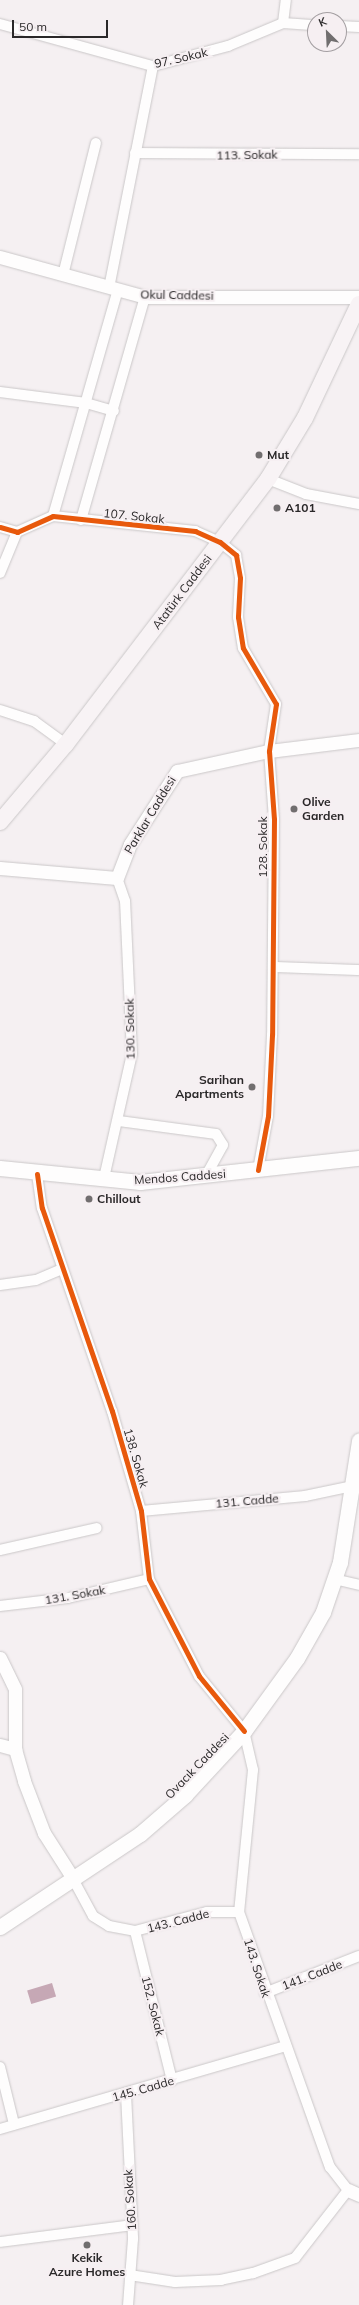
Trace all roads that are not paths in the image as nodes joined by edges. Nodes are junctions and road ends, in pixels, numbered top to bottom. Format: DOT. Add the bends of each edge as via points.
graph roads {
  1 [pos="286,0"];
  2 [pos="283,22"];
  3 [pos="0,24"];
  4 [pos="307,24"];
  5 [pos="347,26"];
  6 [pos="359,27"];
  7 [pos="153,66"];
  8 [pos="96,143"];
  9 [pos="135,153"];
  10 [pos="359,154"];
  11 [pos="0,257"];
  12 [pos="63,275"];
  13 [pos="113,289"];
  14 [pos="145,297"];
  15 [pos="359,297"];
  16 [pos="359,304"];
  17 [pos="0,392"];
  18 [pos="86,403"];
  19 [pos="114,411"];
  20 [pos="268,479"];
  21 [pos="359,504"];
  22 [pos="53,516"];
  23 [pos="81,520"];
  24 [pos="0,527"];
  25 [pos="17,532"];
  26 [pos="220,542"];
  27 [pos="0,573"];
  28 [pos="0,710"];
  29 [pos="359,740"];
  30 [pos="66,744"];
  31 [pos="269,751"];
  32 [pos="0,822"];
  33 [pos="0,868"];
  34 [pos="117,878"];
  35 [pos="274,967"];
  36 [pos="359,970"];
  37 [pos="119,1121"];
  38 [pos="359,1158"];
  39 [pos="0,1168"];
  40 [pos="258,1170"];
  41 [pos="36,1174"];
  42 [pos="206,1176"];
  43 [pos="104,1178"];
  44 [pos="62,1269"];
  45 [pos="0,1285"];
  46 [pos="359,1440"];
  47 [pos="352,1486"];
  48 [pos="140,1511"];
  49 [pos="97,1528"];
  50 [pos="0,1550"];
  51 [pos="149,1579"];
  52 [pos="334,1579"];
  53 [pos="359,1585"];
  54 [pos="0,1606"];
  55 [pos="0,1658"];
  56 [pos="244,1731"];
  57 [pos="0,1745"];
  58 [pos="16,1749"];
  59 [pos="72,1877"];
  60 [pos="239,1912"];
  61 [pos="0,1927"];
  62 [pos="135,1931"];
  63 [pos="359,1956"];
  64 [pos="265,1993"];
  65 [pos="286,2046"];
  66 [pos="0,2067"];
  67 [pos="172,2081"];
  68 [pos="126,2094"];
  69 [pos="14,2124"];
  70 [pos="0,2129"];
  71 [pos="353,2192"];
  72 [pos="132,2225"];
  73 [pos="0,2242"];
  74 [pos="130,2275"];
  75 [pos="128,2305"];
  1 -- 2 [label="street"];
  2 -- 4 [label="street, 97. Sokak"];
  2 -- 7 [label="street, 97. Sokak" via="228,46"];
  3 -- 7 [label="street, 97. Sokak"];
  5 -- 6 [label="street"];
  7 -- 9 [label="street"];
  8 -- 12 [label="street"];
  9 -- 10 [label="street, 113. Sokak"];
  9 -- 13 [label="street"];
  11 -- 12 [label="street, Okul Caddesi"];
  12 -- 13 [label="street, Okul Caddesi"];
  13 -- 14 [label="street, Okul Caddesi"];
  13 -- 18 [label="street"];
  14 -- 15 [label="street, Okul Caddesi"];
  14 -- 19 [label="street"];
  16 -- 20 [label="main road, Atatürk Caddesi" via="306,418"];
  17 -- 18 [label="street"];
  18 -- 19 [label="street"];
  18 -- 22 [label="street"];
  19 -- 23 [label="street"];
  20 -- 21 [label="street" via="306,494"];
  20 -- 26 [label="main road, Atatürk Caddesi"];
  22 -- 23 [label="street, 107. Sokak"];
  22 -- 25 [label="street"];
  23 -- 26 [label="street, 107. Sokak" via="195,531"];
  24 -- 25 [label="street"];
  25 -- 27 [label="street"];
  26 -- 30 [label="main road, Atatürk Caddesi"];
  26 -- 31 [label="street, 128. Sokak" via="236,556 240,578 238,617 244,648 276,704"];
  28 -- 30 [label="street" via="34,721"];
  29 -- 31 [label="street, Parklar Caddesi"];
  30 -- 32 [label="main road, Atatürk Caddesi"];
  31 -- 34 [label="street, Parklar Caddesi" via="177,771 130,844"];
  31 -- 35 [label="street, 128. Sokak" via="274,819"];
  33 -- 34 [label="street"];
  34 -- 37 [label="street, 130. Sokak" via="125,901 132,1054"];
  35 -- 36 [label="street"];
  35 -- 40 [label="street, 128. Sokak" via="268,1116"];
  37 -- 42 [label="street" via="216,1134 223,1145"];
  37 -- 43 [label="street, 130. Sokak"];
  38 -- 40 [label="main road, Mendos Caddesi"];
  39 -- 41 [label="main road, Mendos Caddesi"];
  40 -- 42 [label="main road, Mendos Caddesi"];
  41 -- 43 [label="main road, Mendos Caddesi"];
  41 -- 44 [label="street, 138. Sokak" via="42,1208"];
  42 -- 43 [label="main road, Mendos Caddesi" via="140,1182"];
  44 -- 45 [label="street" via="36,1280"];
  44 -- 48 [label="street, 138. Sokak" via="112,1410"];
  46 -- 47 [label="main road, Ovacık Caddesi"];
  47 -- 48 [label="street, 131. Cadde" via="305,1496"];
  47 -- 52 [label="main road, Ovacık Caddesi"];
  48 -- 51 [label="street, 138. Sokak"];
  49 -- 50 [label="street"];
  51 -- 54 [label="street, 131. Sokak" via="68,1598"];
  51 -- 56 [label="street, 138. Sokak" via="199,1676"];
  52 -- 53 [label="street"];
  52 -- 56 [label="main road, Ovacık Caddesi" via="323,1612 297,1658"];
  55 -- 58 [label="street" via="15,1689"];
  56 -- 59 [label="main road, Ovacık Caddesi" via="184,1795 140,1834"];
  56 -- 60 [label="street, 143. Sokak" via="253,1770"];
  57 -- 58 [label="street"];
  58 -- 59 [label="street" via="44,1833"];
  59 -- 61 [label="main road, Ovacık Caddesi"];
  59 -- 62 [label="street, 143. Cadde" via="93,1916 109,1926"];
  60 -- 62 [label="street, 143. Cadde" via="207,1912"];
  60 -- 64 [label="street, 143. Sokak"];
  62 -- 67 [label="street, 152. Sokak"];
  63 -- 64 [label="street, 141. Cadde"];
  64 -- 65 [label="street, 143. Sokak"];
  65 -- 67 [label="street, 145. Cadde"];
  65 -- 71 [label="street, 143. Sokak" via="330,2167"];
  66 -- 69 [label="street"];
  67 -- 68 [label="street, 145. Cadde"];
  68 -- 69 [label="street, 145. Cadde"];
  68 -- 72 [label="street, 160. Sokak"];
  69 -- 70 [label="street, 145. Cadde"];
  71 -- 74 [label="street" via="295,2258 253,2273 220,2280 176,2282"];
  72 -- 73 [label="street"];
  72 -- 74 [label="street, 160. Sokak"];
  74 -- 75 [label="street, 160. Sokak"];
}
